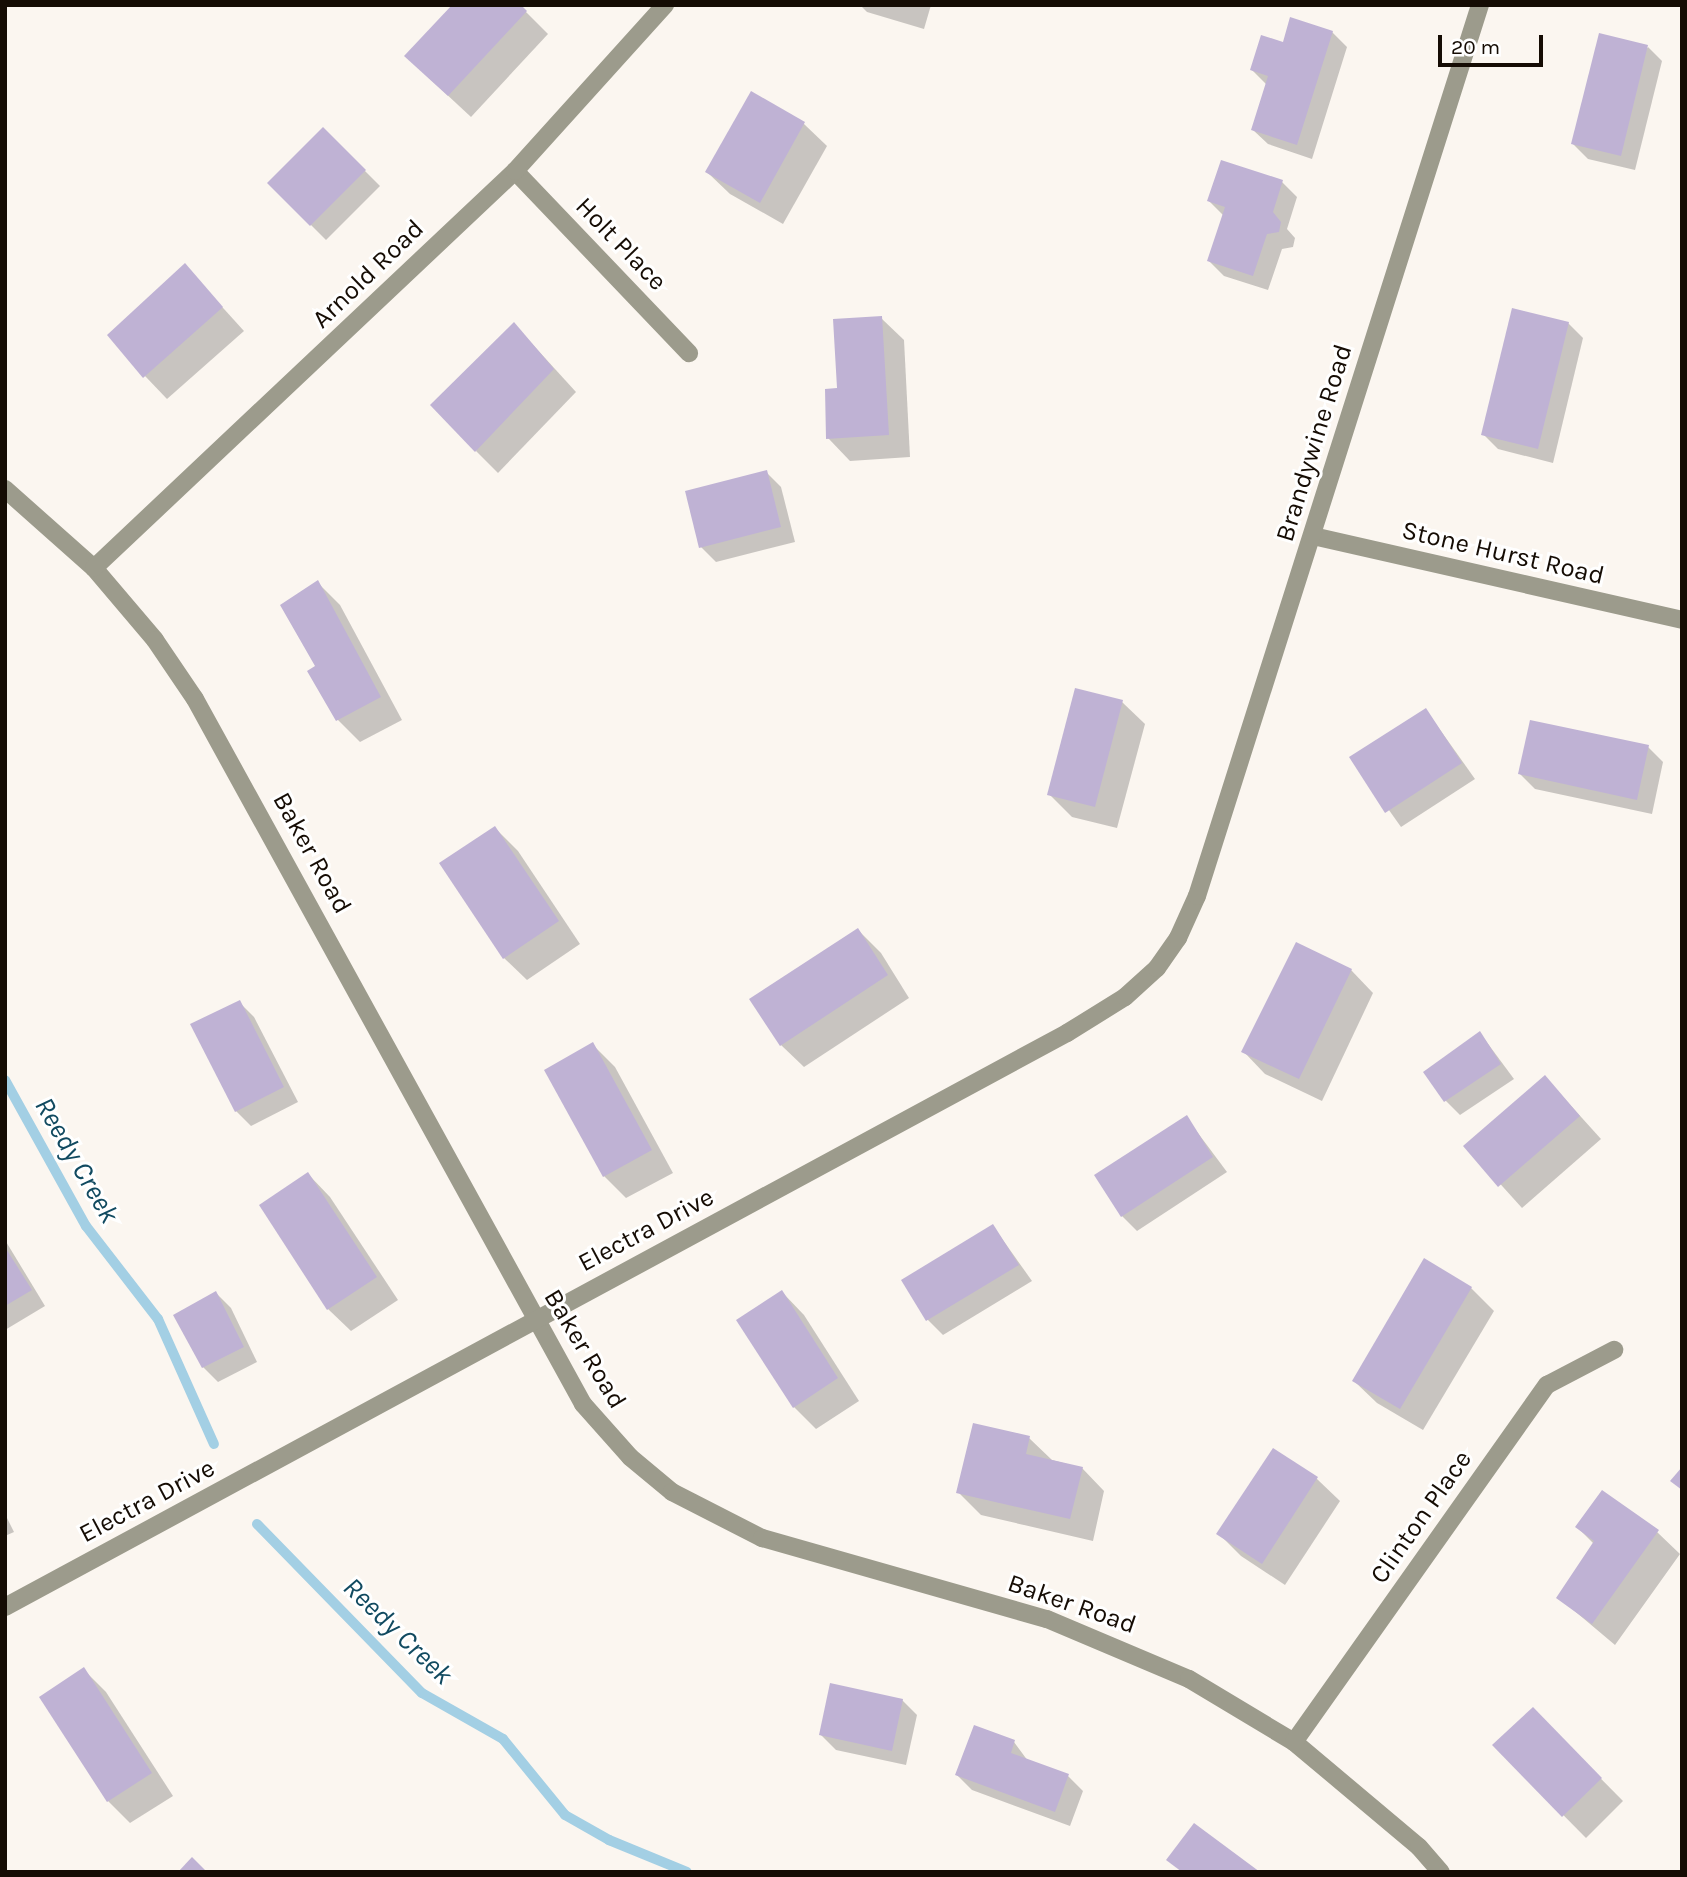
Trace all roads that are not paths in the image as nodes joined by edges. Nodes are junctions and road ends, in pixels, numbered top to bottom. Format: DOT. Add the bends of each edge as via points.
graph roads {
  1 [pos="665,5"];
  2 [pos="1480,5"];
  3 [pos="515,171"];
  4 [pos="689,353"];
  5 [pos="5,489"];
  6 [pos="1313,536"];
  7 [pos="94,568"];
  8 [pos="1682,620"];
  9 [pos="1197,895"];
  10 [pos="536,1319"];
  11 [pos="1614,1350"];
  12 [pos="5,1608"];
  13 [pos="1294,1742"];
  14 [pos="1441,1872"];
  1 -- 3 [label="street, Arnold Road"];
  2 -- 6 [label="street, Brandywine Road"];
  3 -- 4 [label="street, Holt Place"];
  3 -- 7 [label="street, Arnold Road"];
  5 -- 7 [label="street, Baker Road"];
  6 -- 8 [label="street, Stone Hurst Road"];
  6 -- 9 [label="street, Brandywine Road"];
  7 -- 10 [label="street, Baker Road" via="155,640 228,755"];
  9 -- 10 [label="street, Electra Drive" via="1178,937 1157,968 1125,997 1067,1034"];
  10 -- 12 [label="street, Electra Drive"];
  10 -- 13 [label="street, Baker Road" via="583,1404 607,1435 672,1492 713,1517 762,1538 1047,1619 1114,1644 1189,1679"];
  11 -- 13 [label="street, Clinton Place" via="1547,1385"];
  13 -- 14 [label="street, Baker Road" via="1399,1829"];
}
